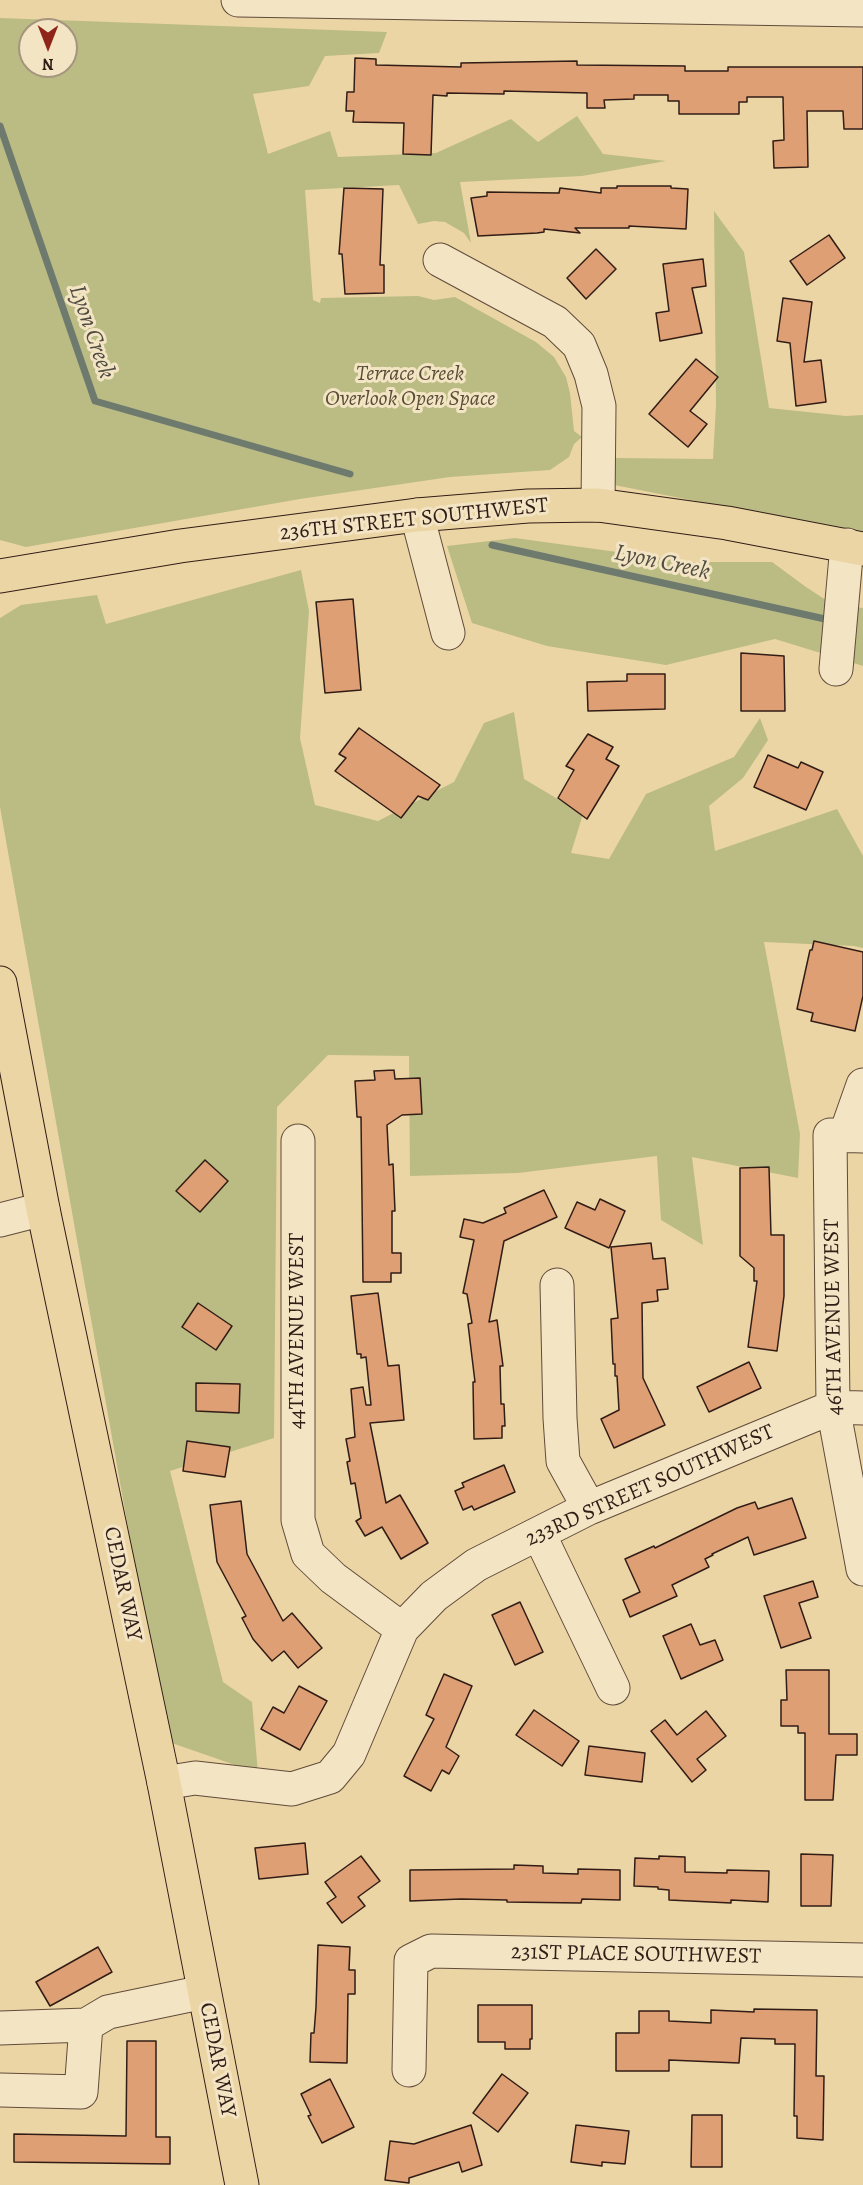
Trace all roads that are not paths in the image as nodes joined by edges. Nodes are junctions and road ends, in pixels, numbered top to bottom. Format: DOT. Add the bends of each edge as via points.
graph roads {
  1 [pos="238,0"];
  2 [pos="863,10"];
  3 [pos="440,260"];
  4 [pos="598,505"];
  5 [pos="417,515"];
  6 [pos="855,547"];
  7 [pos="0,576"];
  8 [pos="448,633"];
  9 [pos="836,669"];
  10 [pos="0,983"];
  11 [pos="863,1085"];
  12 [pos="846,1136"];
  13 [pos="298,1141"];
  14 [pos="44,1209"];
  15 [pos="0,1221"];
  16 [pos="557,1285"];
  17 [pos="848,1408"];
  18 [pos="589,1508"];
  19 [pos="539,1534"];
  20 [pos="863,1569"];
  21 [pos="402,1629"];
  22 [pos="613,1688"];
  23 [pos="164,1783"];
  24 [pos="863,1960"];
  25 [pos="204,1992"];
  26 [pos="97,2019"];
  27 [pos="0,2028"];
  28 [pos="409,2070"];
  29 [pos="0,2090"];
  30 [pos="242,2185"];
  1 -- 2 [label="street"];
  3 -- 4 [label="street" via="555,322 579,345 599,405"];
  4 -- 5 [label="main road, 236TH STREET SOUTHWEST"];
  4 -- 6 [label="main road, 236TH STREET SOUTHWEST" via="727,523"];
  5 -- 7 [label="main road, 236TH STREET SOUTHWEST" via="180,546"];
  5 -- 8 [label="street"];
  6 -- 9 [label="street"];
  10 -- 14 [label="main road, CEDAR WAY"];
  11 -- 12 [label="street"];
  12 -- 17 [label="street, 46TH AVENUE WEST"];
  13 -- 21 [label="street, 44TH AVENUE WEST" via="298,1520 308,1554 333,1578"];
  14 -- 15 [label="street"];
  14 -- 23 [label="main road, CEDAR WAY"];
  16 -- 18 [label="street" via="564,1461"];
  17 -- 18 [label="street, 233RD STREET SOUTHWEST"];
  17 -- 20 [label="street, 46TH AVENUE WEST"];
  18 -- 19 [label="street, 233RD STREET SOUTHWEST"];
  19 -- 21 [label="street, 233RD STREET SOUTHWEST" via="476,1565 434,1596"];
  19 -- 22 [label="street"];
  21 -- 23 [label="street" via="349,1754 330,1777 292,1789 195,1779"];
  23 -- 25 [label="main road, CEDAR WAY"];
  24 -- 28 [label="street, 231ST PLACE SOUTHWEST" via="431,1951 411,1961"];
  25 -- 26 [label="street"];
  25 -- 30 [label="main road, CEDAR WAY"];
  26 -- 27 [label="street"];
  26 -- 29 [label="street" via="81,2092"];
}
